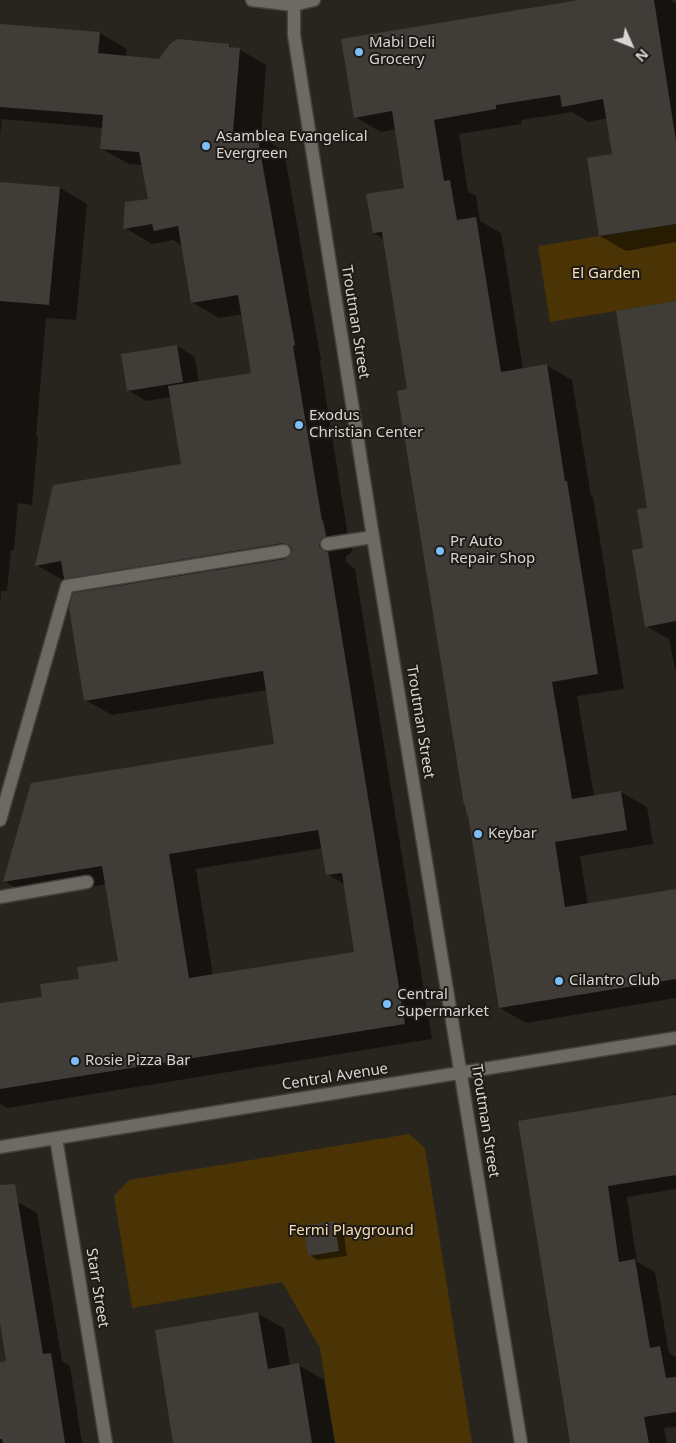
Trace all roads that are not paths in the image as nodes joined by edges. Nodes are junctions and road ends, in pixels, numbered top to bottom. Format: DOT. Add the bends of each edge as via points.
graph roads {
  1 [pos="252,0"];
  2 [pos="314,0"];
  3 [pos="294,5"];
  4 [pos="373,537"];
  5 [pos="327,544"];
  6 [pos="284,551"];
  7 [pos="0,820"];
  8 [pos="87,882"];
  9 [pos="0,897"];
  10 [pos="676,1038"];
  11 [pos="461,1073"];
  12 [pos="56,1138"];
  13 [pos="0,1147"];
  14 [pos="106,1443"];
  15 [pos="521,1443"];
  1 -- 3 [label="street"];
  2 -- 3 [label="street"];
  3 -- 4 [label="street, Troutman Street" via="294,35"];
  4 -- 5 [label="street"];
  4 -- 11 [label="street, Troutman Street"];
  6 -- 7 [label="street" via="67,586"];
  8 -- 9 [label="street"];
  10 -- 11 [label="street, Central Avenue"];
  11 -- 12 [label="street, Central Avenue"];
  11 -- 15 [label="street, Troutman Street"];
  12 -- 13 [label="street, Central Avenue"];
  12 -- 14 [label="street, Starr Street"];
}
